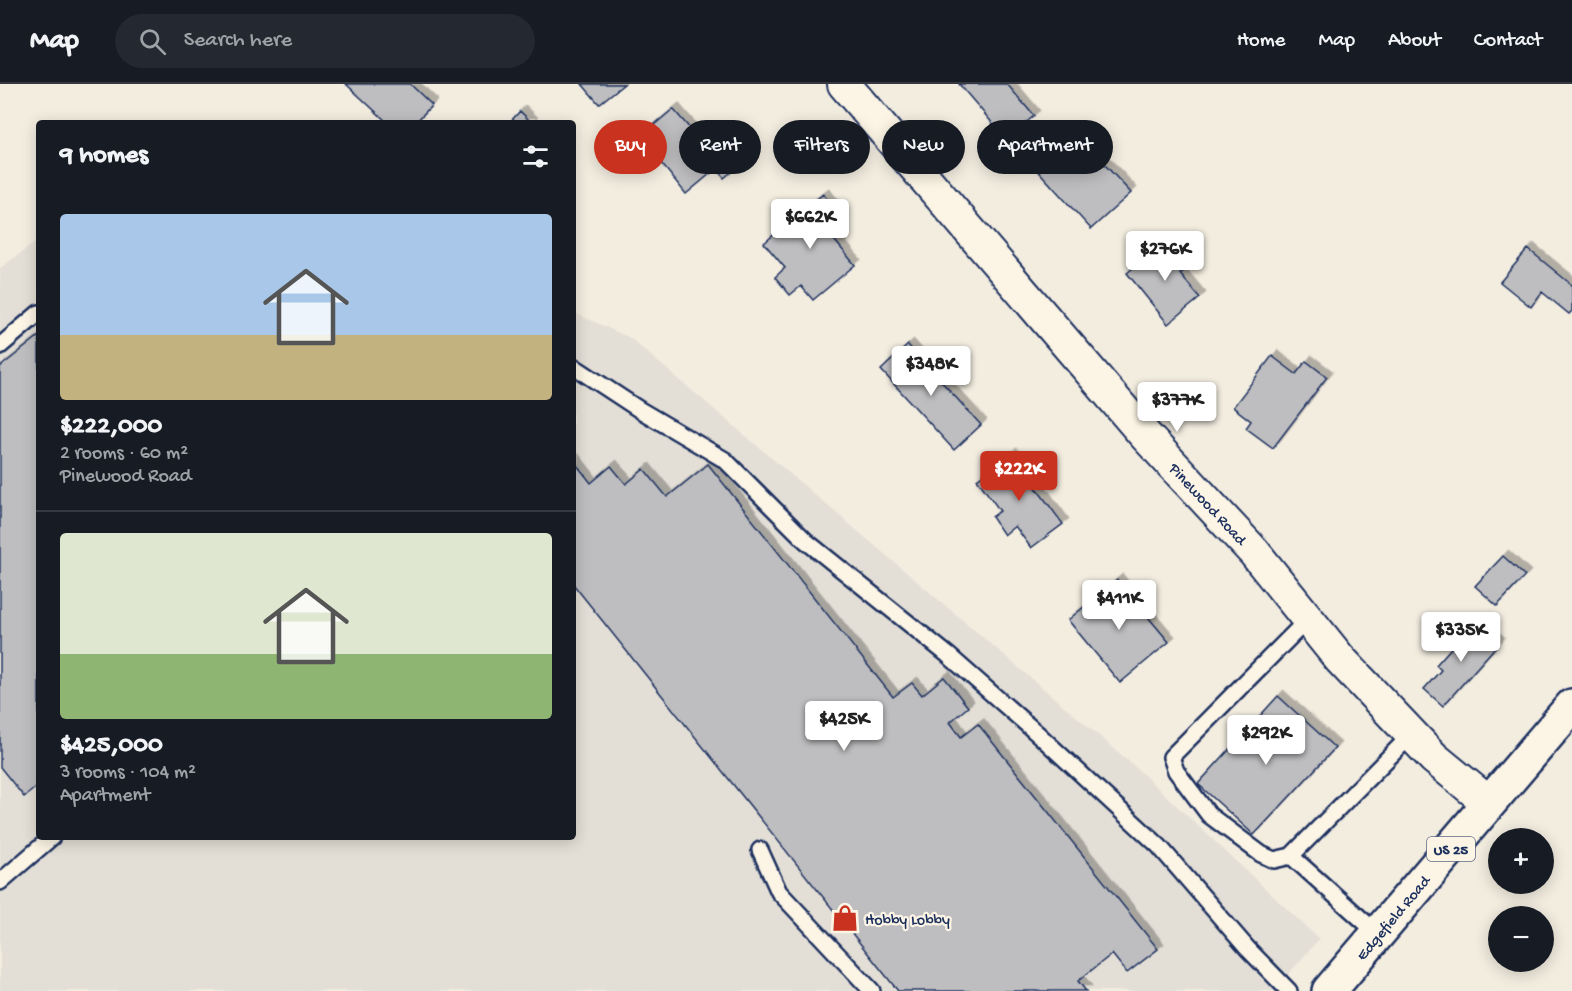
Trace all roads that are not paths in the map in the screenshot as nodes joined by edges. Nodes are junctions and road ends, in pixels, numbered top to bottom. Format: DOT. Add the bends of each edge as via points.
graph roads {
  1 [pos="844,84"];
  2 [pos="36,316"];
  3 [pos="0,346"];
  4 [pos="576,368"];
  5 [pos="1308,619"];
  6 [pos="1572,706"];
  7 [pos="1411,735"];
  8 [pos="1489,803"];
  9 [pos="49,840"];
  10 [pos="760,850"];
  11 [pos="1291,856"];
  12 [pos="0,882"];
  13 [pos="1378,934"];
  14 [pos="872,991"];
  15 [pos="1289,991"];
  16 [pos="1329,991"];
  1 -- 5 [label="street, Pinewood Road" via="1144,434 1254,552"];
  2 -- 3 [label="lane"];
  4 -- 15 [label="lane" via="725,460 806,541 948,655 1159,846"];
  5 -- 7 [label="street, Pinewood Road"];
  5 -- 11 [label="lane" via="1171,757 1176,771 1209,815 1261,854 1274,860"];
  6 -- 8 [label="main road, Edgefield Road / US 25"];
  7 -- 8 [label="street, Pinewood Road"];
  7 -- 11 [label="lane"];
  8 -- 13 [label="main road, Edgefield Road / US 25"];
  9 -- 12 [label="lane"];
  10 -- 14 [label="lane" via="779,892"];
  11 -- 13 [label="lane"];
  13 -- 16 [label="main road, Edgefield Road / US 25"];
}
